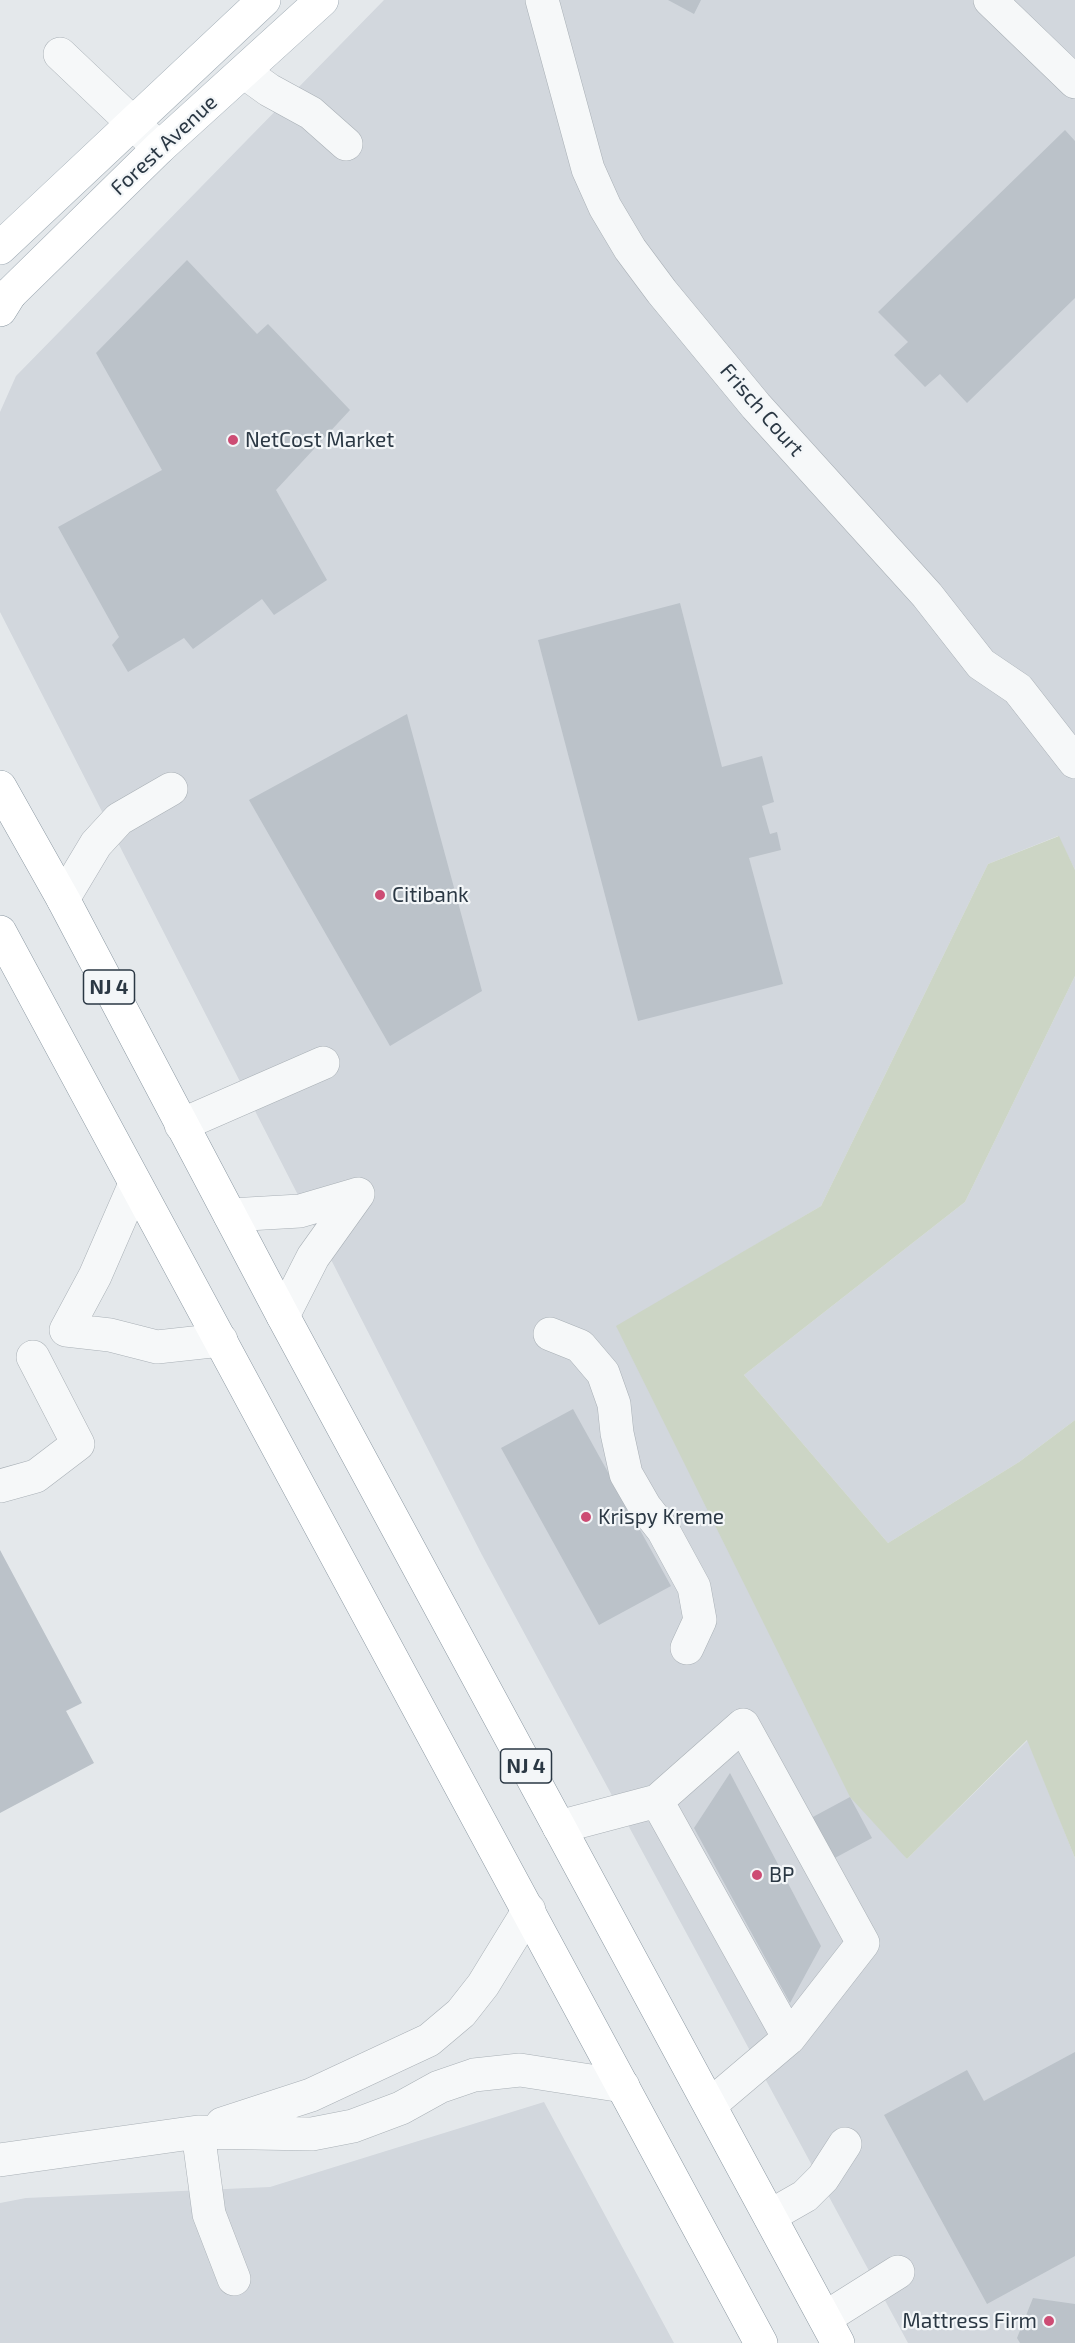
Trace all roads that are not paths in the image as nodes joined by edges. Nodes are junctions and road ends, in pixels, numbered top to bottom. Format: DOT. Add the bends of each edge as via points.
graph roads {
  1 [pos="264,0"];
  2 [pos="322,0"];
  3 [pos="542,0"];
  4 [pos="990,0"];
  5 [pos="60,54"];
  6 [pos="244,72"];
  7 [pos="1075,82"];
  8 [pos="132,122"];
  9 [pos="346,144"];
  10 [pos="159,147"];
  11 [pos="0,248"];
  12 [pos="5,302"];
  13 [pos="1075,762"];
  14 [pos="0,787"];
  15 [pos="171,789"];
  16 [pos="63,900"];
  17 [pos="0,932"];
  18 [pos="323,1063"];
  19 [pos="181,1125"];
  20 [pos="135,1184"];
  21 [pos="230,1215"];
  22 [pos="283,1316"];
  23 [pos="550,1334"];
  24 [pos="221,1340"];
  25 [pos="33,1357"];
  26 [pos="0,1486"];
  27 [pos="687,1648"];
  28 [pos="657,1802"];
  29 [pos="560,1827"];
  30 [pos="528,1910"];
  31 [pos="789,2038"];
  32 [pos="623,2086"];
  33 [pos="710,2105"];
  34 [pos="198,2132"];
  35 [pos="845,2144"];
  36 [pos="0,2160"];
  37 [pos="770,2216"];
  38 [pos="898,2272"];
  39 [pos="234,2279"];
  40 [pos="831,2331"];
  41 [pos="761,2343"];
  1 -- 8 [label="main road, Forest Avenue"];
  2 -- 6 [label="main road, Forest Avenue"];
  3 -- 13 [label="street, Frisch Court" via="588,169 630,249 756,406 927,595 981,664 1018,689"];
  4 -- 7 [label="street"];
  5 -- 8 [label="street"];
  6 -- 9 [label="street" via="311,113"];
  6 -- 10 [label="main road, Forest Avenue"];
  8 -- 10 [label="street"];
  8 -- 11 [label="main road, Forest Avenue"];
  10 -- 12 [label="main road, Forest Avenue"];
  14 -- 16 [label="main road, NJ 4"];
  15 -- 16 [label="street" via="119,819 96,844"];
  16 -- 19 [label="main road, NJ 4"];
  17 -- 20 [label="main road"];
  18 -- 19 [label="street"];
  19 -- 21 [label="main road, NJ 4"];
  20 -- 24 [label="main road"];
  20 -- 24 [label="street" via="95,1276 66,1330 110,1335 157,1347"];
  21 -- 22 [label="main road, NJ 4"];
  21 -- 22 [label="street" via="300,1211 358,1194 313,1257"];
  22 -- 29 [label="main road, NJ 4"];
  23 -- 27 [label="street" via="580,1346 603,1373 614,1404 626,1474 694,1587 700,1620"];
  24 -- 30 [label="main road"];
  25 -- 26 [label="street" via="78,1444 36,1476"];
  28 -- 29 [label="street"];
  28 -- 31 [label="street"];
  28 -- 31 [label="street" via="743,1725 863,1943"];
  29 -- 33 [label="main road, NJ 4"];
  30 -- 32 [label="main road"];
  30 -- 34 [label="street" via="483,1985 461,2013 429,2040 311,2095"];
  31 -- 33 [label="street"];
  32 -- 34 [label="street" via="520,2070 474,2075 353,2126 312,2134"];
  32 -- 41 [label="main road"];
  33 -- 37 [label="main road, NJ 4"];
  34 -- 36 [label="street"];
  34 -- 39 [label="street" via="209,2214"];
  35 -- 37 [label="street" via="823,2178 805,2196"];
  37 -- 40 [label="main road, NJ 4"];
  38 -- 40 [label="street"];
}
